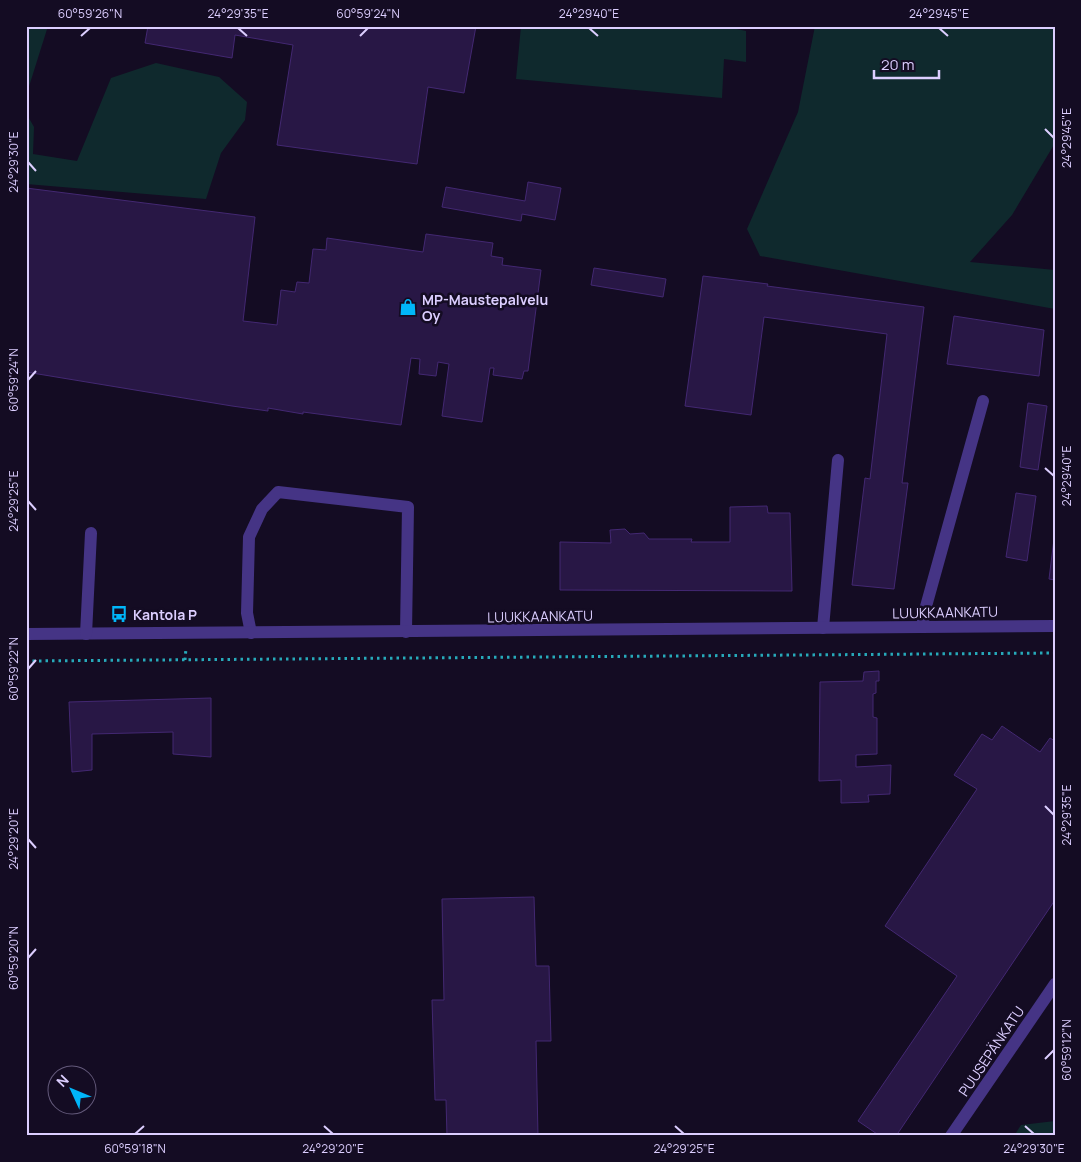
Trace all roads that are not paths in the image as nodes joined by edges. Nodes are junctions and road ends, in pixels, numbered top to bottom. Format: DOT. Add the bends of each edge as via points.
graph roads {
  1 [pos="983,401"];
  2 [pos="838,460"];
  3 [pos="91,533"];
  4 [pos="1055,626"];
  5 [pos="922,627"];
  6 [pos="823,628"];
  7 [pos="406,632"];
  8 [pos="250,633"];
  9 [pos="26,634"];
  10 [pos="86,634"];
  11 [pos="1055,984"];
  12 [pos="951,1136"];
  1 -- 5 [label="street"];
  2 -- 6 [label="street"];
  3 -- 10 [label="street"];
  4 -- 5 [label="street, LUUKKAANKATU"];
  5 -- 6 [label="street, LUUKKAANKATU"];
  6 -- 7 [label="street, LUUKKAANKATU"];
  7 -- 8 [label="street, LUUKKAANKATU"];
  7 -- 8 [label="street" via="408,508 278,492 262,509 249,537 247,612"];
  8 -- 10 [label="street, LUUKKAANKATU"];
  9 -- 10 [label="street, LUUKKAANKATU"];
  11 -- 12 [label="street, PUUSEPÄNKATU"];
}
